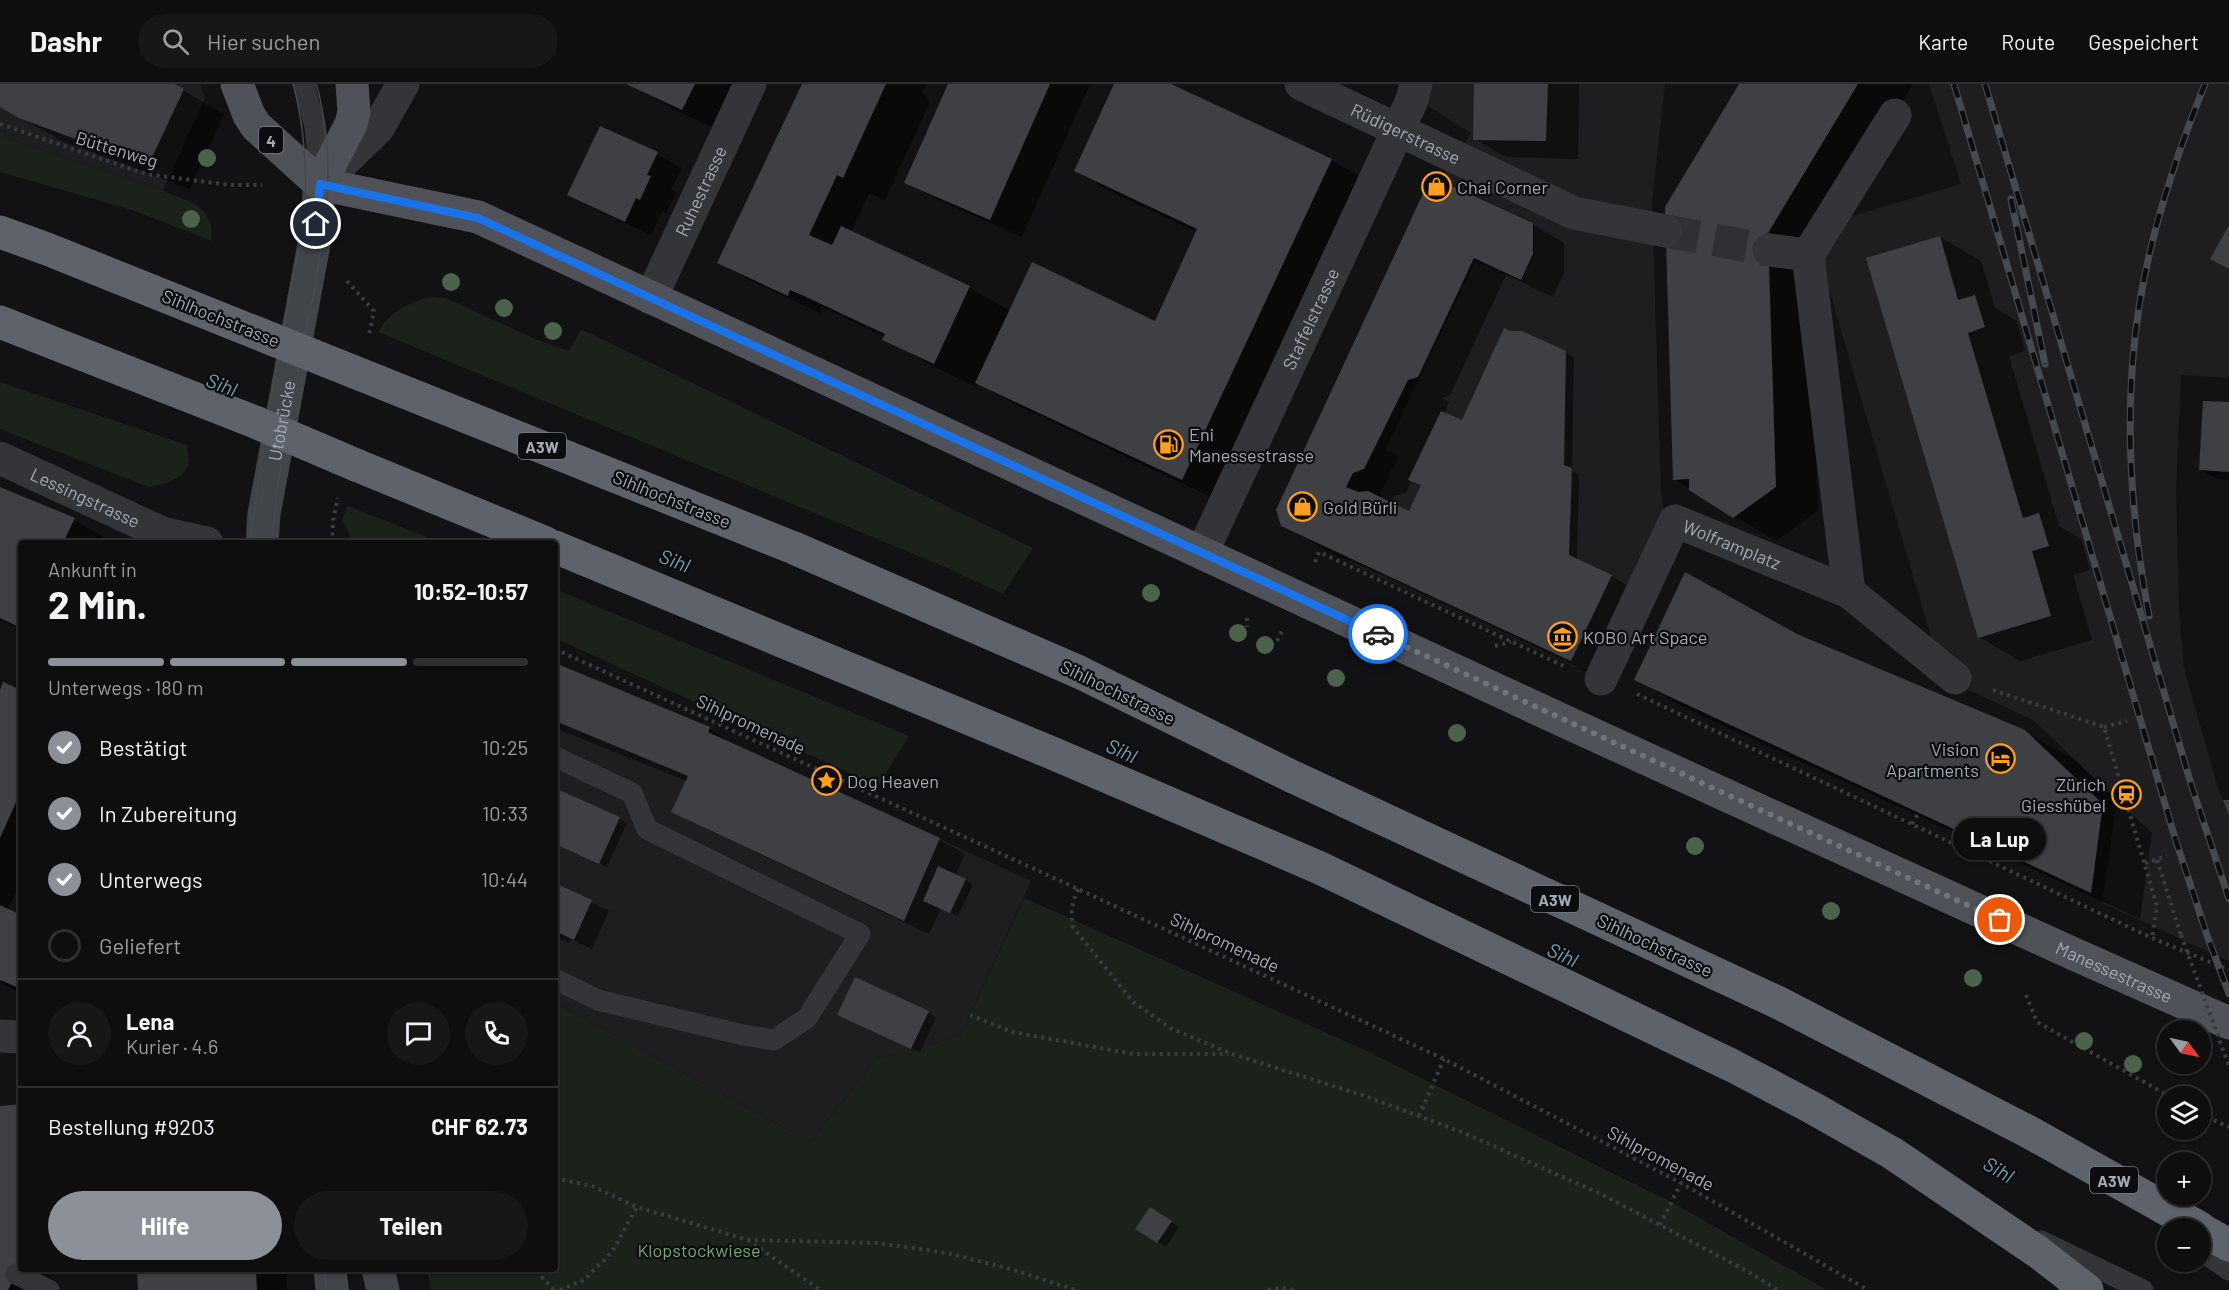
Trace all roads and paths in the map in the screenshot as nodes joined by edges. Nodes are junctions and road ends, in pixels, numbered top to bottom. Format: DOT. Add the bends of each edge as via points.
graph roads {
  1 [pos="237,84"];
  2 [pos="304,84"];
  3 [pos="352,84"];
  4 [pos="403,84"];
  5 [pos="750,84"];
  6 [pos="1301,84"];
  7 [pos="1416,84"];
  8 [pos="1895,115"];
  9 [pos="0,124"];
  10 [pos="1398,130"];
  11 [pos="320,184"];
  12 [pos="230,185"];
  13 [pos="1666,231"];
  14 [pos="0,232"];
  15 [pos="1769,250"];
  16 [pos="1808,255"];
  17 [pos="651,298"];
  18 [pos="0,322"];
  19 [pos="0,458"];
  20 [pos="263,529"];
  21 [pos="194,540"];
  22 [pos="539,540"];
  23 [pos="558,548"];
  24 [pos="1319,552"];
  25 [pos="1202,553"];
  26 [pos="1849,592"];
  27 [pos="558,650"];
  28 [pos="1955,678"];
  29 [pos="1600,679"];
  30 [pos="2127,721"];
  31 [pos="2104,727"];
  32 [pos="558,758"];
  33 [pos="1919,812"];
  34 [pos="1912,824"];
  35 [pos="2167,856"];
  36 [pos="2157,860"];
  37 [pos="2145,863"];
  38 [pos="1078,889"];
  39 [pos="2152,938"];
  40 [pos="2229,970"];
  41 [pos="558,980"];
  42 [pos="2026,995"];
  43 [pos="970,1015"];
  44 [pos="2229,1023"];
  45 [pos="0,1036"];
  46 [pos="18,1037"];
  47 [pos="1232,1054"];
  48 [pos="1444,1059"];
  49 [pos="2229,1066"];
  50 [pos="2157,1089"];
  51 [pos="1419,1116"];
  52 [pos="2211,1119"];
  53 [pos="2229,1127"];
  54 [pos="2029,1132"];
  55 [pos="558,1179"];
  56 [pos="1681,1184"];
  57 [pos="637,1207"];
  58 [pos="1978,1211"];
  59 [pos="2181,1218"];
  60 [pos="2157,1220"];
  61 [pos="1660,1224"];
  62 [pos="2211,1235"];
  63 [pos="747,1240"];
  64 [pos="2229,1245"];
  65 [pos="2211,1258"];
  66 [pos="2229,1270"];
  67 [pos="330,1272"];
  68 [pos="379,1272"];
  69 [pos="541,1272"];
  70 [pos="16,1274"];
  71 [pos="49,1290"];
  72 [pos="332,1290"];
  73 [pos="383,1290"];
  74 [pos="554,1290"];
  75 [pos="560,1290"];
  76 [pos="820,1290"];
  77 [pos="1075,1290"];
  78 [pos="1268,1290"];
  79 [pos="1296,1290"];
  80 [pos="1778,1290"];
  81 [pos="1868,1290"];
  82 [pos="2087,1290"];
  83 [pos="2143,1290"];
  1 -- 11 [label="main road, 4" via="256,126"];
  2 -- 11 [label="lane" via="315,127"];
  3 -- 11 [label="main road" via="351,124"];
  4 -- 11 [label="street" via="378,128"];
  5 -- 17 [label="street, Ruhestrasse"];
  6 -- 10 [label="street, Rüdigerstrasse"];
  7 -- 10 [label="street, Staffelstrasse"];
  8 -- 16 [label="street"];
  9 -- 12 [label="path, Büttenweg" via="146,174"];
  10 -- 13 [label="street, Rüdigerstrasse" via="1574,213"];
  10 -- 25 [label="street, Staffelstrasse"];
  11 -- 17 [label="main road, Manessestrasse" via="478,218"];
  11 -- 20 [label="main road, Utobrücke, bridge" via="314,244"];
  14 -- 54 [label="highway, Sihlhochstrasse / A3W, bridge" via="794,548 1079,672 1291,776 1777,1002"];
  15 -- 16 [label="street"];
  16 -- 26 [label="street"];
  17 -- 25 [label="main road, Manessestrasse"];
  18 -- 22 [label="highway, bridge"];
  19 -- 21 [label="street, Lessingstrasse" via="162,533"];
  23 -- 58 [label="highway" via="1320,868 1731,1065 1892,1154"];
  24 -- 29 [label="path" via="1568,668"];
  25 -- 44 [label="main road, Manessestrasse"];
  26 -- 28 [label="street, Wolframplatz"];
  26 -- 29 [label="street, Wolframplatz" via="1675,521"];
  27 -- 38 [label="path, Sihlpromenade"];
  28 -- 31 [label="path"];
  29 -- 34 [label="path"];
  30 -- 31 [label="path"];
  31 -- 37 [label="path"];
  32 -- 41 [label="lane" via="633,794 647,829 860,934 807,1018 774,1040 598,1000"];
  33 -- 34 [label="path"];
  34 -- 39 [label="path"];
  35 -- 36 [label="path"];
  36 -- 37 [label="path"];
  36 -- 49 [label="path, bridge"];
  37 -- 39 [label="path" via="2157,906"];
  38 -- 47 [label="path" via="1072,904 1073,927 1133,1002 1172,1029"];
  38 -- 48 [label="path, Sihlpromenade"];
  39 -- 40 [label="path"];
  42 -- 50 [label="path" via="2037,1022"];
  43 -- 47 [label="path" via="1012,1032 1133,1054"];
  45 -- 46 [label="street"];
  47 -- 51 [label="path"];
  48 -- 51 [label="path"];
  48 -- 56 [label="path, Sihlpromenade"];
  51 -- 61 [label="path" via="1603,1195"];
  52 -- 53 [label="path"];
  54 -- 59 [label="highway, Sihlhochstrasse / A3W"];
  54 -- 60 [label="lane"];
  55 -- 57 [label="path" via="592,1186"];
  56 -- 61 [label="path"];
  56 -- 81 [label="path, Sihlpromenade"];
  57 -- 63 [label="path"];
  57 -- 75 [label="path" via="612,1252 584,1280"];
  58 -- 82 [label="highway"];
  58 -- 83 [label="lane"];
  61 -- 80 [label="path"];
  62 -- 64 [label="highway, Sihlhochstrasse / A3W"];
  63 -- 76 [label="path"];
  63 -- 77 [label="path" via="877,1243 946,1253"];
  65 -- 66 [label="lane"];
  67 -- 72 [label="main road"];
  68 -- 73 [label="main road"];
  69 -- 74 [label="path"];
  70 -- 71 [label="lane"];
  78 -- 79 [label="path"];
}
